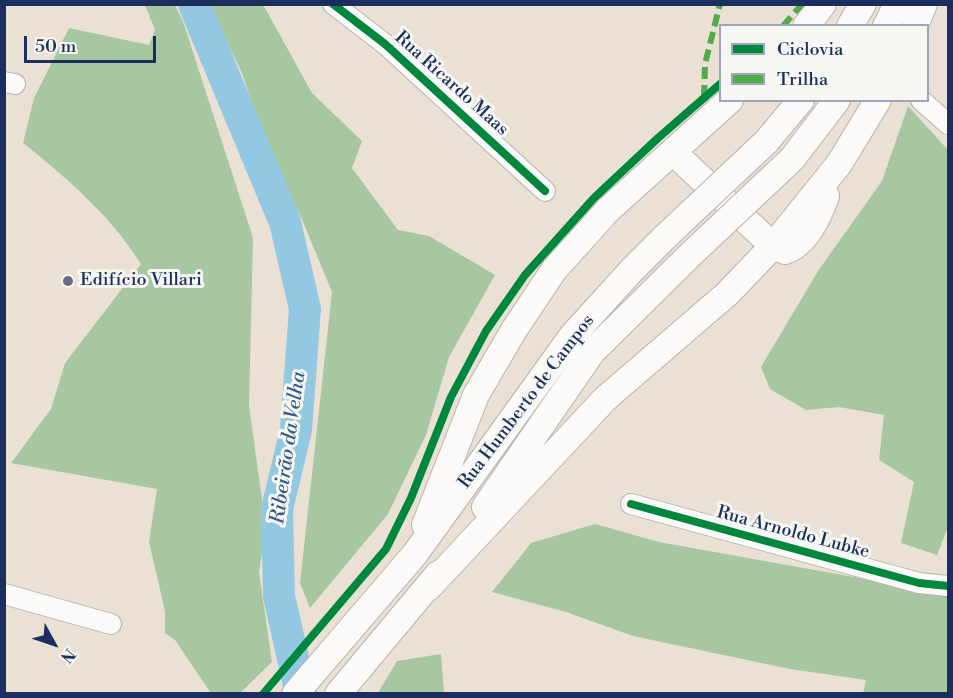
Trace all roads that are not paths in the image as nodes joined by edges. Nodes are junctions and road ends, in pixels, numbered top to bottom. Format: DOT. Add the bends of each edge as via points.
graph roads {
  1 [pos="333,4"];
  2 [pos="822,4"];
  3 [pos="863,4"];
  4 [pos="897,4"];
  5 [pos="924,4"];
  6 [pos="807,24"];
  7 [pos="851,24"];
  8 [pos="887,24"];
  9 [pos="916,24"];
  10 [pos="728,102"];
  11 [pos="799,102"];
  12 [pos="835,102"];
  13 [pos="877,102"];
  14 [pos="923,102"];
  15 [pos="948,124"];
  16 [pos="673,152"];
  17 [pos="545,191"];
  18 [pos="773,246"];
  19 [pos="631,504"];
  20 [pos="415,554"];
  21 [pos="948,586"];
  22 [pos="428,588"];
  23 [pos="4,594"];
  24 [pos="111,624"];
  25 [pos="295,693"];
  26 [pos="338,693"];
  1 -- 17 [label="street, Rua Ricardo Maas" via="385,44"];
  2 -- 6 [label="main road"];
  3 -- 7 [label="main road"];
  4 -- 8 [label="main road"];
  5 -- 9 [label="main road"];
  10 -- 16 [label="main road"];
  11 -- 20 [label="main road, Rua Humberto de Campos, bridge" via="766,142 666,236 572,336"];
  12 -- 22 [label="main road, Rua Humberto de Campos, bridge" via="792,159 592,352"];
  13 -- 18 [label="main road" via="839,164"];
  14 -- 15 [label="street"];
  16 -- 18 [label="main road"];
  16 -- 20 [label="main road" via="608,210 554,270 514,330 476,395"];
  18 -- 22 [label="main road" via="728,294 606,398"];
  19 -- 21 [label="street, Rua Arnoldo Lubke" via="919,583"];
  20 -- 25 [label="main road, Rua Humberto de Campos"];
  22 -- 26 [label="main road, Rua Humberto de Campos"];
  23 -- 24 [label="street"];
}
